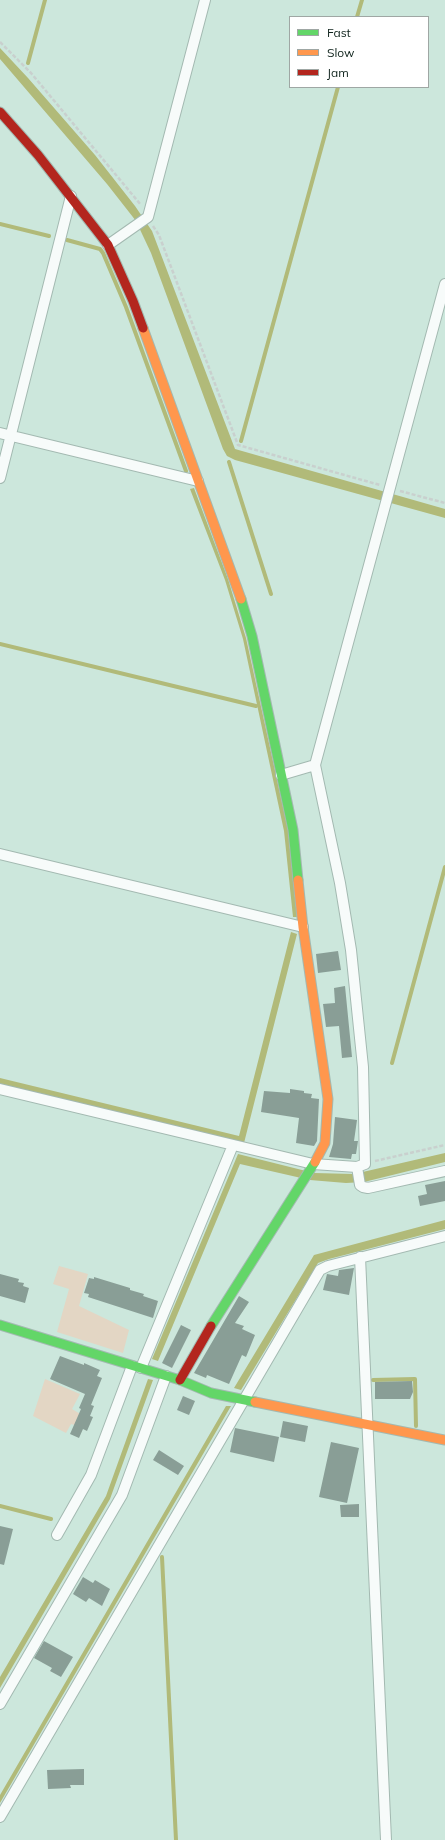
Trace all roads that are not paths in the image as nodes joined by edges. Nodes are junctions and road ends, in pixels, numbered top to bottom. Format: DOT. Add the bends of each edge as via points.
graph roads {
  1 [pos="205,0"];
  2 [pos="0,112"];
  3 [pos="70,196"];
  4 [pos="108,244"];
  5 [pos="445,284"];
  6 [pos="5,434"];
  7 [pos="0,478"];
  8 [pos="198,481"];
  9 [pos="315,765"];
  10 [pos="281,775"];
  11 [pos="0,854"];
  12 [pos="303,927"];
  13 [pos="0,1089"];
  14 [pos="233,1145"];
  15 [pos="312,1166"];
  16 [pos="360,1167"];
  17 [pos="445,1171"];
  18 [pos="445,1236"];
  19 [pos="360,1257"];
  20 [pos="0,1325"];
  21 [pos="137,1367"];
  22 [pos="166,1376"];
  23 [pos="180,1380"];
  24 [pos="243,1399"];
  25 [pos="367,1424"];
  26 [pos="445,1440"];
  27 [pos="57,1535"];
  28 [pos="0,1704"];
  29 [pos="0,1817"];
  30 [pos="386,1840"];
  1 -- 4 [label="street" via="147,218"];
  2 -- 3 [label="street"];
  3 -- 4 [label="street"];
  3 -- 6 [label="street"];
  4 -- 8 [label="street" via="133,301"];
  5 -- 9 [label="street"];
  6 -- 7 [label="street"];
  6 -- 8 [label="street"];
  8 -- 10 [label="street" via="234,577 252,636"];
  9 -- 10 [label="street"];
  9 -- 16 [label="street" via="332,840 351,950 363,1067"];
  10 -- 12 [label="street" via="293,830"];
  11 -- 12 [label="street"];
  12 -- 15 [label="street" via="328,1098 325,1143"];
  13 -- 14 [label="street"];
  14 -- 15 [label="street"];
  14 -- 21 [label="street"];
  15 -- 16 [label="street"];
  15 -- 23 [label="street" via="219,1312"];
  16 -- 17 [label="street" via="360,1185 368,1188"];
  18 -- 19 [label="street"];
  19 -- 24 [label="street" via="320,1270"];
  19 -- 25 [label="street"];
  20 -- 21 [label="street"];
  21 -- 22 [label="street"];
  21 -- 27 [label="street" via="91,1475"];
  22 -- 23 [label="street"];
  22 -- 28 [label="street" via="122,1495"];
  23 -- 24 [label="street" via="211,1393"];
  24 -- 25 [label="street"];
  24 -- 29 [label="street"];
  25 -- 26 [label="street"];
  25 -- 30 [label="street"];
}
